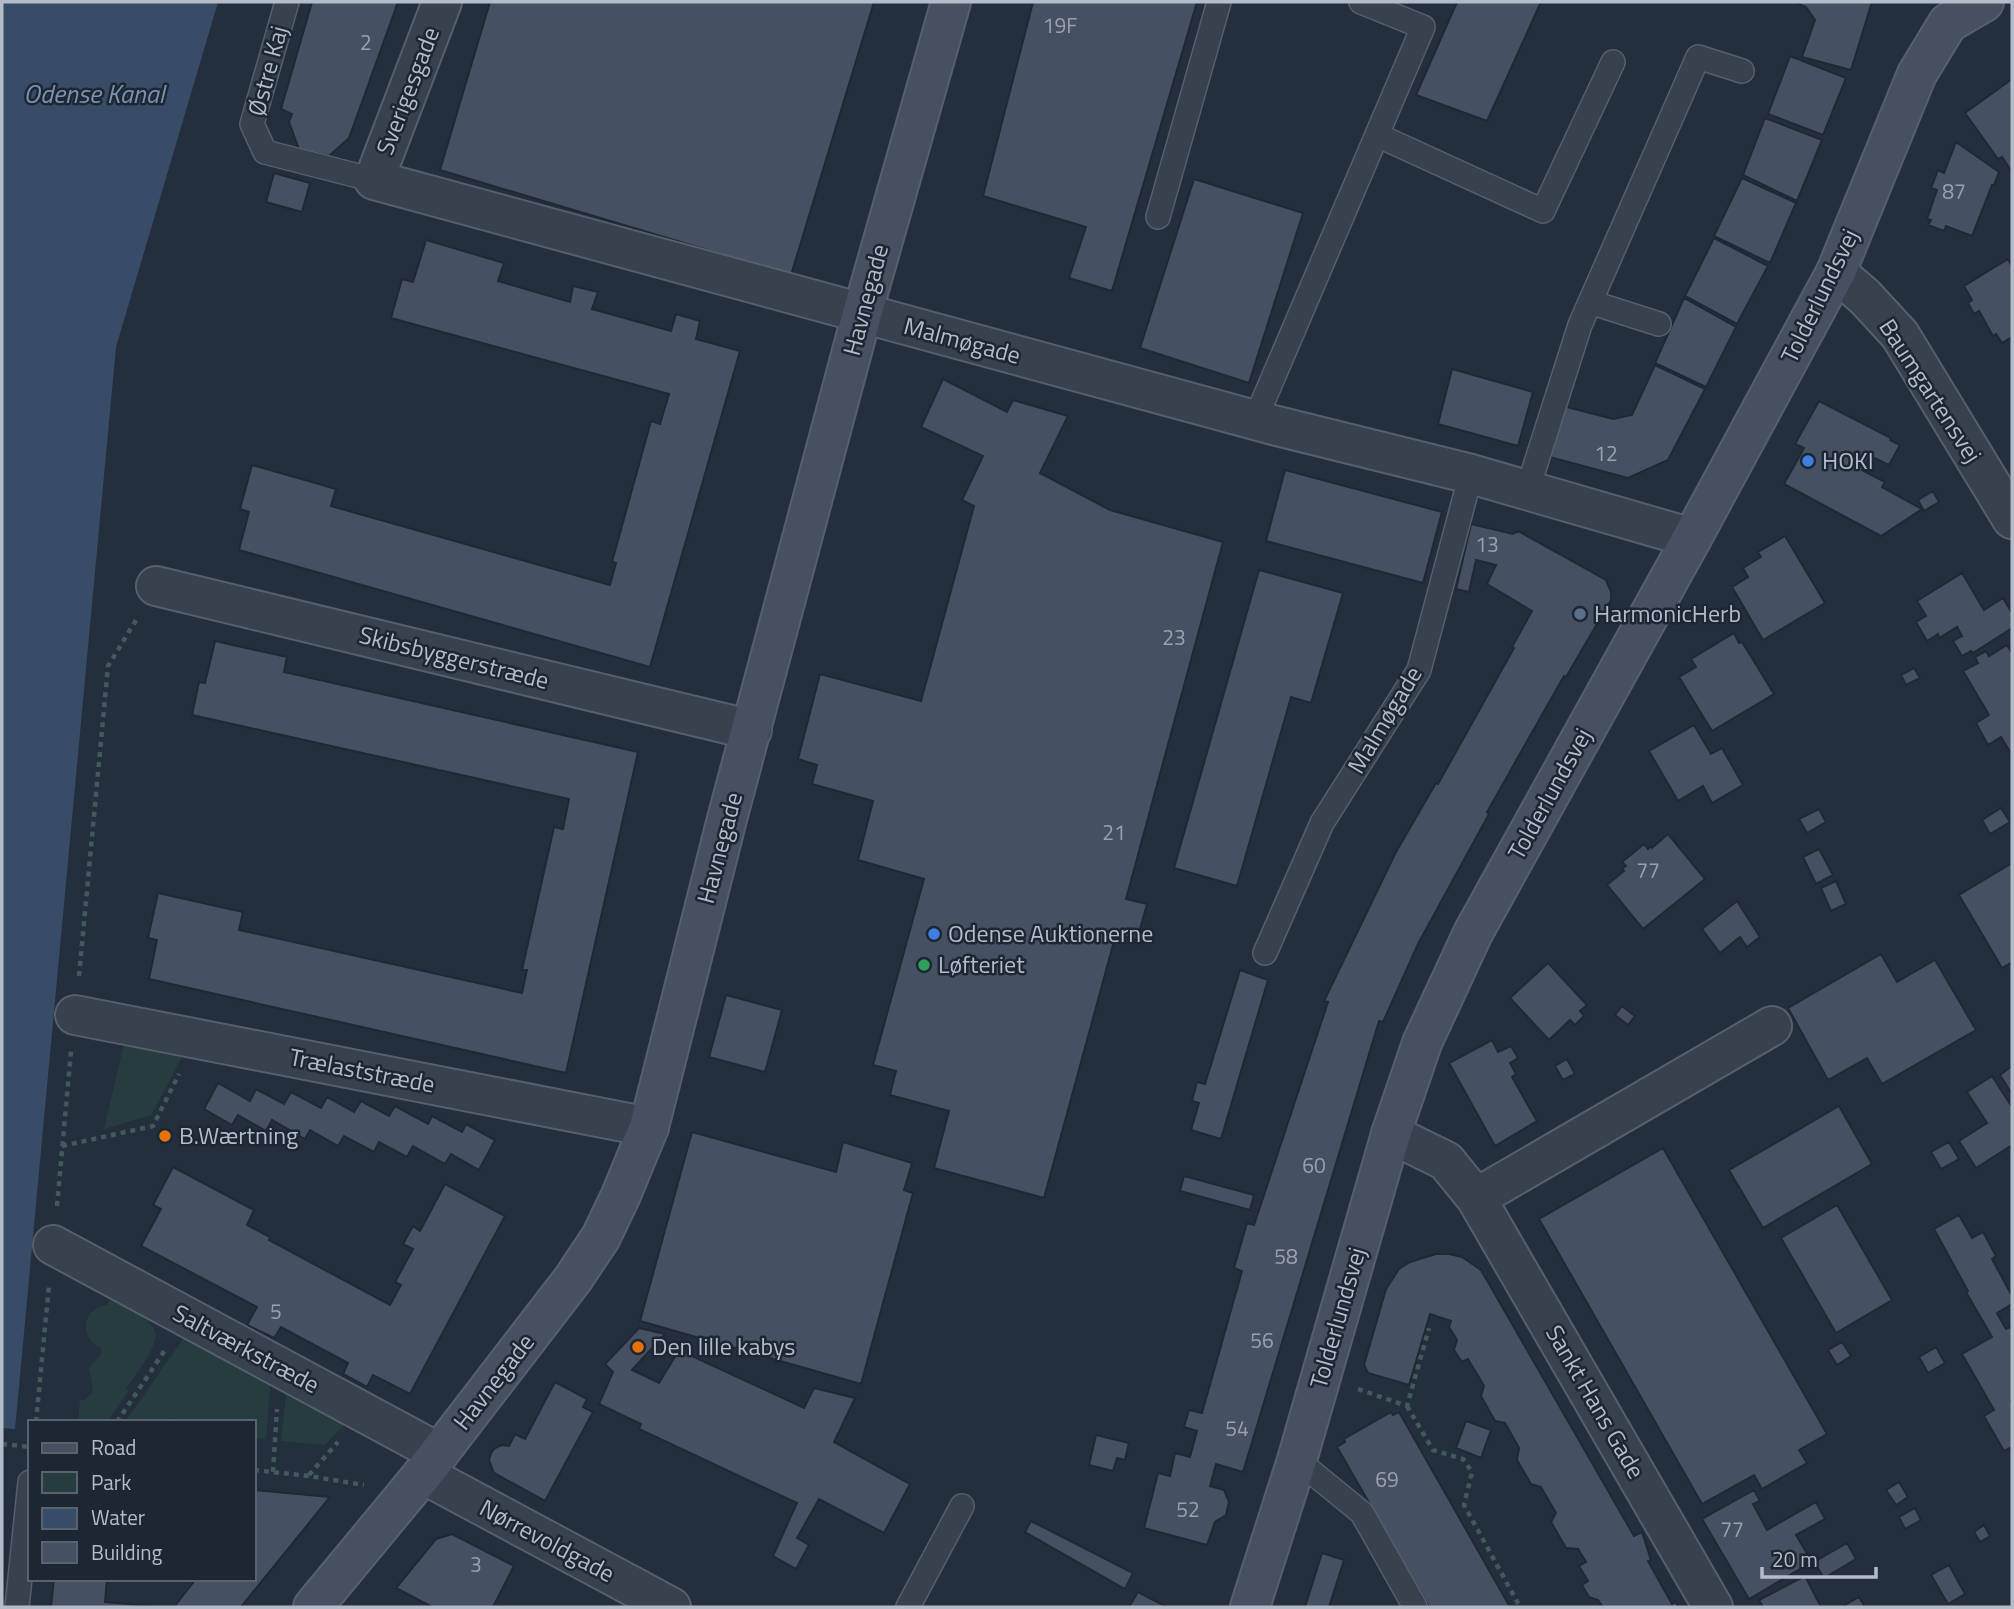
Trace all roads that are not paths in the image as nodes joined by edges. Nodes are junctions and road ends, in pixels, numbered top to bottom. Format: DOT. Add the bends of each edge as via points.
graph roads {
  1 [pos="287,2"];
  2 [pos="442,2"];
  3 [pos="951,2"];
  4 [pos="1219,2"];
  5 [pos="1361,2"];
  6 [pos="1984,2"];
  7 [pos="1394,8"];
  8 [pos="1613,62"];
  9 [pos="1742,71"];
  10 [pos="1377,135"];
  11 [pos="374,180"];
  12 [pos="1158,216"];
  13 [pos="1836,272"];
  14 [pos="1590,302"];
  15 [pos="862,314"];
  16 [pos="1659,324"];
  17 [pos="1255,420"];
  18 [pos="1471,474"];
  19 [pos="1527,491"];
  20 [pos="2012,519"];
  21 [pos="1692,538"];
  22 [pos="156,586"];
  23 [pos="752,730"];
  24 [pos="1265,953"];
  25 [pos="75,1015"];
  26 [pos="1772,1026"];
  27 [pos="649,1127"];
  28 [pos="1391,1134"];
  29 [pos="1476,1198"];
  30 [pos="53,1245"];
  31 [pos="1297,1460"];
  32 [pos="423,1473"];
  33 [pos="28,1501"];
  34 [pos="962,1506"];
  35 [pos="17,1607"];
  36 [pos="313,1607"];
  37 [pos="671,1607"];
  38 [pos="908,1607"];
  39 [pos="1250,1607"];
  40 [pos="1415,1607"];
  41 [pos="1713,1607"];
  1 -- 11 [label="lane, Østre Kaj" via="252,124 265,152"];
  2 -- 11 [label="street, Sverigesgade"];
  3 -- 15 [label="street, Havnegade"];
  4 -- 12 [label="lane"];
  5 -- 7 [label="lane"];
  6 -- 13 [label="street, Tolderlundsvej" via="1948,23 1917,74"];
  7 -- 10 [label="lane" via="1423,27"];
  8 -- 10 [label="lane" via="1543,211"];
  9 -- 14 [label="lane" via="1699,57"];
  10 -- 17 [label="lane"];
  11 -- 15 [label="street, Malmøgade"];
  13 -- 20 [label="street, Baumgartensvej" via="1900,335"];
  13 -- 21 [label="street, Tolderlundsvej"];
  14 -- 16 [label="lane"];
  14 -- 19 [label="lane"];
  15 -- 17 [label="street, Malmøgade"];
  15 -- 23 [label="street, Havnegade"];
  17 -- 18 [label="street, Malmøgade"];
  18 -- 19 [label="street, Malmøgade"];
  18 -- 24 [label="lane, Malmøgade" via="1419,670 1322,823"];
  19 -- 21 [label="street, Malmøgade"];
  21 -- 28 [label="street, Tolderlundsvej" via="1473,933 1422,1043"];
  22 -- 23 [label="street, Skibsbyggerstræde"];
  23 -- 27 [label="street, Havnegade"];
  25 -- 27 [label="street, Trælaststræde"];
  26 -- 29 [label="street"];
  27 -- 32 [label="street, Havnegade" via="601,1237"];
  28 -- 29 [label="street, Sankt Hans Gade" via="1446,1161"];
  28 -- 31 [label="street, Tolderlundsvej"];
  29 -- 41 [label="street, Sankt Hans Gade"];
  30 -- 32 [label="street, Saltværkstræde" via="279,1367"];
  31 -- 39 [label="street, Tolderlundsvej"];
  31 -- 40 [label="lane" via="1362,1513"];
  32 -- 36 [label="street, Havnegade"];
  32 -- 37 [label="street, Nørrevoldgade"];
  33 -- 35 [label="lane"];
  34 -- 38 [label="lane"];
}
